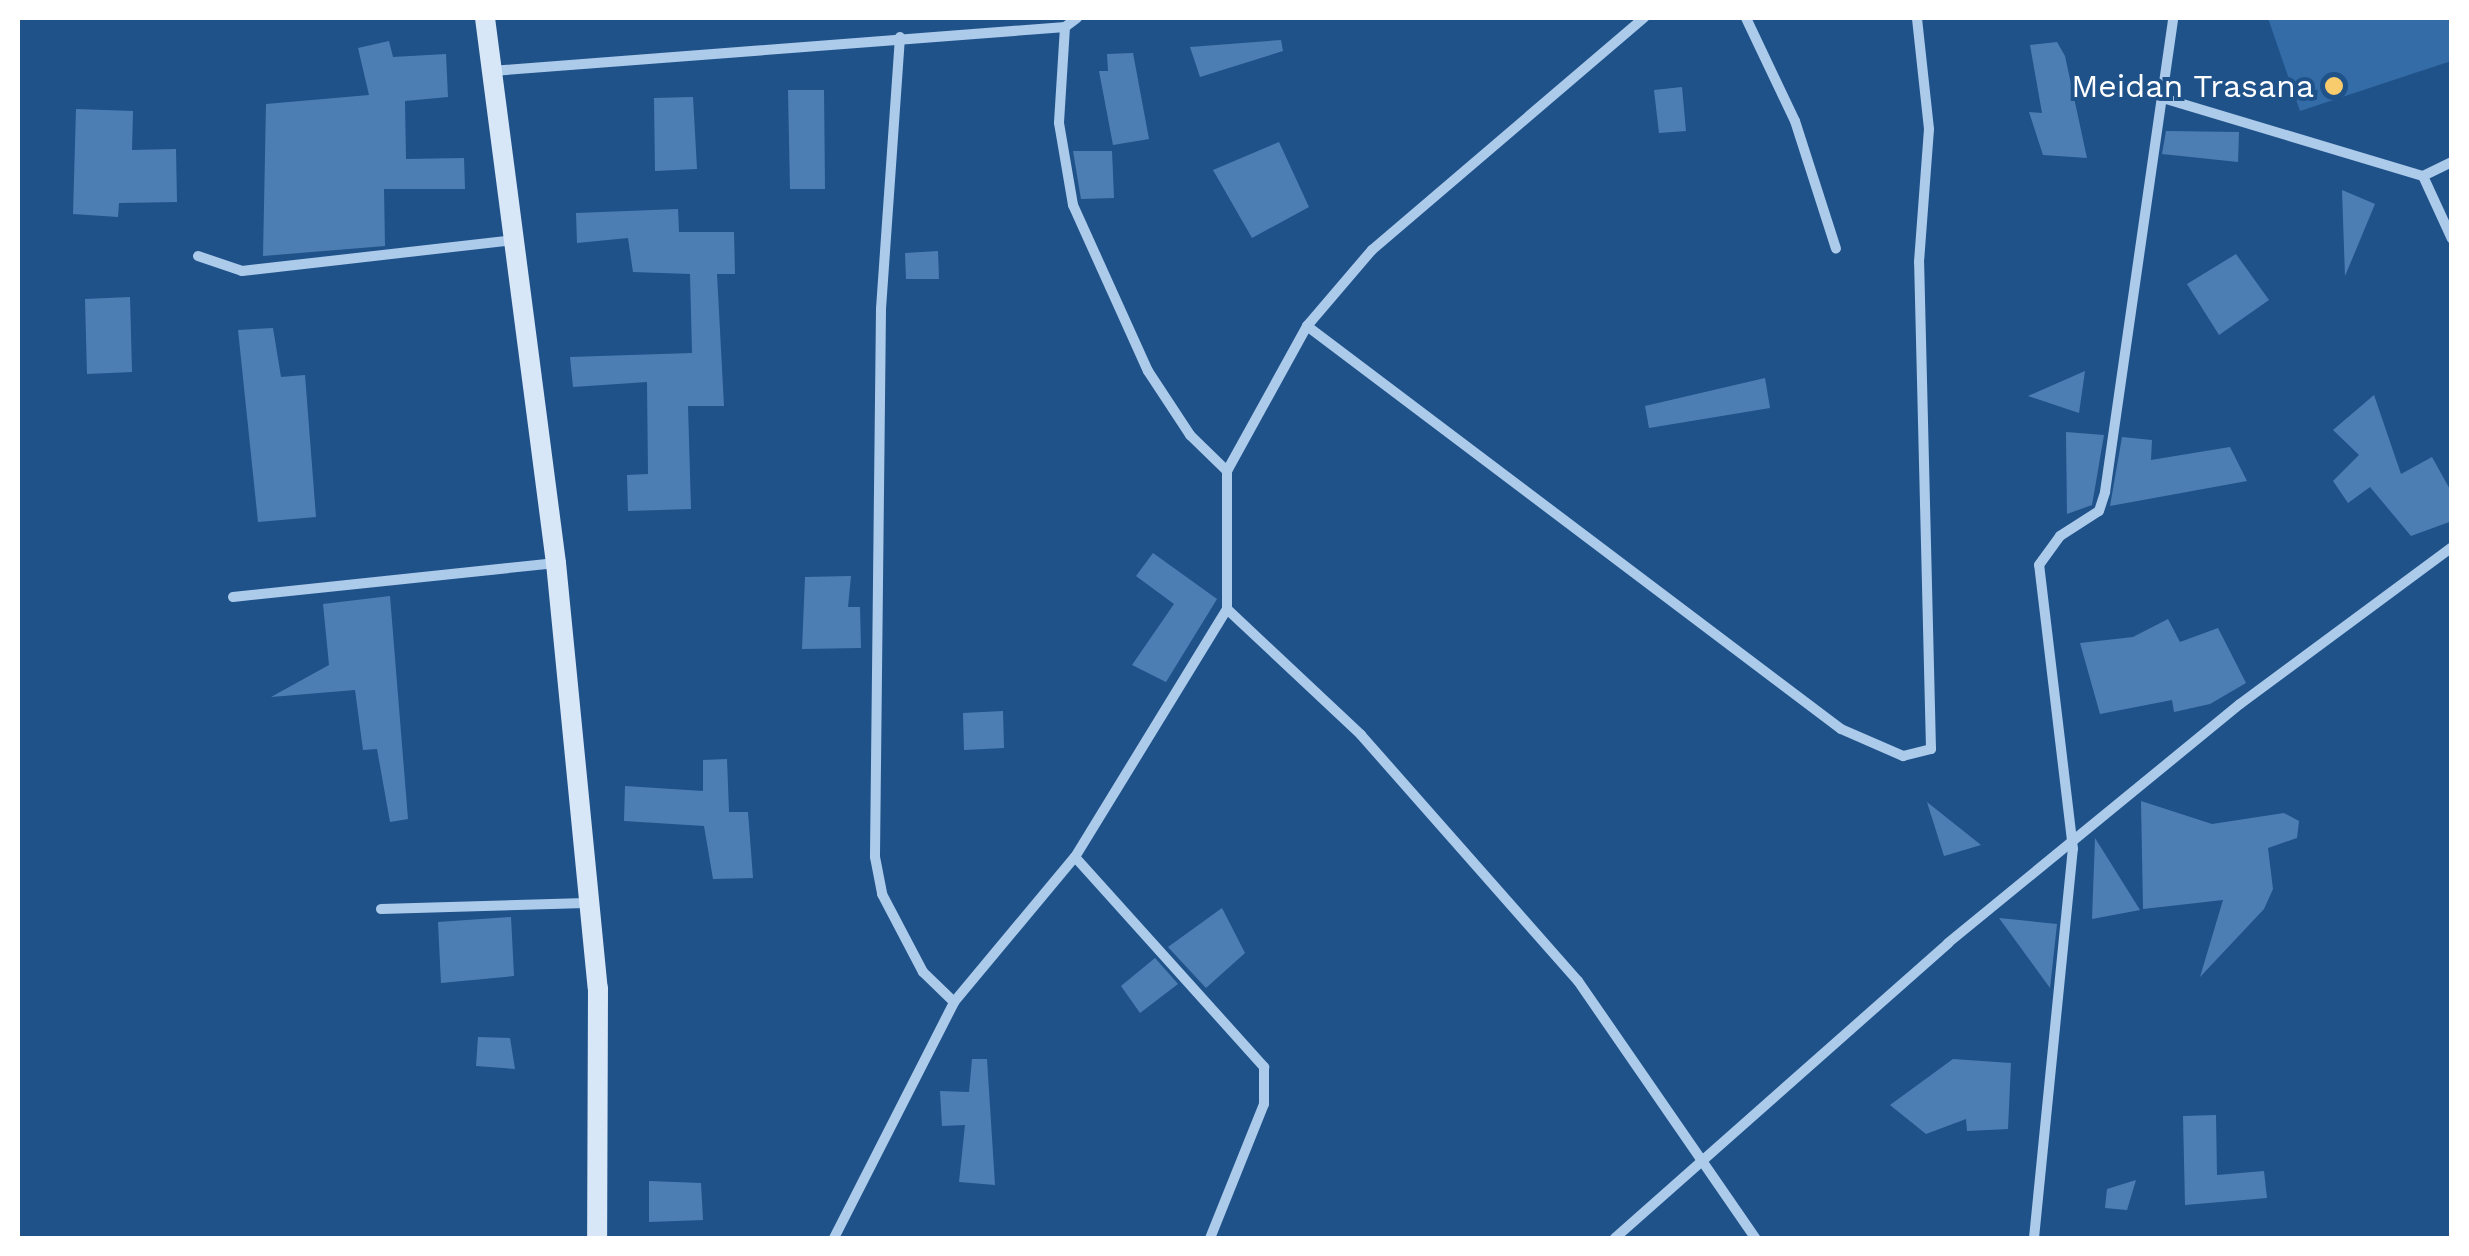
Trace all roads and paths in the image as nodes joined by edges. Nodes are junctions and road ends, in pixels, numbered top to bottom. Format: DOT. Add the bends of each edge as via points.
graph roads {
  1 [pos="485,18"];
  2 [pos="1078,18"];
  3 [pos="1644,18"];
  4 [pos="1746,18"];
  5 [pos="1917,18"];
  6 [pos="2173,18"];
  7 [pos="1066,26"];
  8 [pos="900,37"];
  9 [pos="491,71"];
  10 [pos="2166,99"];
  11 [pos="2452,162"];
  12 [pos="2423,176"];
  13 [pos="2452,239"];
  14 [pos="515,240"];
  15 [pos="1836,249"];
  16 [pos="198,256"];
  17 [pos="1307,326"];
  18 [pos="1228,472"];
  19 [pos="2452,546"];
  20 [pos="556,563"];
  21 [pos="234,597"];
  22 [pos="1227,610"];
  23 [pos="2073,848"];
  24 [pos="1076,857"];
  25 [pos="586,903"];
  26 [pos="380,909"];
  27 [pos="954,1002"];
  28 [pos="1702,1157"];
  29 [pos="597,1238"];
  30 [pos="834,1238"];
  31 [pos="1210,1238"];
  32 [pos="1614,1238"];
  33 [pos="1755,1238"];
  34 [pos="2034,1238"];
  1 -- 9 [label="main road"];
  2 -- 7 [label="street"];
  3 -- 17 [label="street" via="1372,250"];
  4 -- 15 [label="street" via="1794,120"];
  5 -- 17 [label="street" via="1929,129 1919,262 1931,749 1903,756 1841,728"];
  6 -- 10 [label="street"];
  7 -- 8 [label="street"];
  7 -- 18 [label="street" via="1059,123 1072,205 1148,371 1190,435"];
  8 -- 9 [label="street"];
  8 -- 27 [label="street" via="881,309 875,857 882,894 923,972"];
  9 -- 14 [label="main road"];
  10 -- 12 [label="street"];
  10 -- 23 [label="street" via="2106,492 2100,511 2060,536 2039,565"];
  11 -- 12 [label="street"];
  12 -- 13 [label="street"];
  14 -- 16 [label="street" via="242,270"];
  14 -- 20 [label="main road"];
  17 -- 18 [label="street"];
  18 -- 22 [label="street"];
  19 -- 23 [label="street" via="2240,704"];
  20 -- 21 [label="street"];
  20 -- 25 [label="main road"];
  22 -- 24 [label="street"];
  22 -- 28 [label="street" via="1361,734 1578,981"];
  23 -- 28 [label="street" via="1821,1049"];
  23 -- 34 [label="street"];
  24 -- 27 [label="street"];
  24 -- 31 [label="street" via="1264,1068 1264,1104"];
  25 -- 26 [label="street"];
  25 -- 29 [label="main road" via="598,988"];
  27 -- 30 [label="street"];
  28 -- 32 [label="street"];
  28 -- 33 [label="street"];
}
